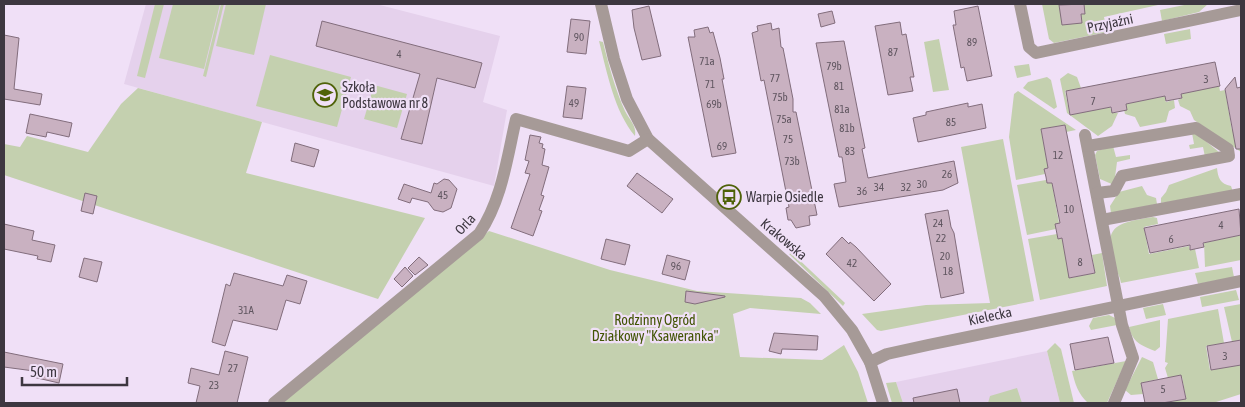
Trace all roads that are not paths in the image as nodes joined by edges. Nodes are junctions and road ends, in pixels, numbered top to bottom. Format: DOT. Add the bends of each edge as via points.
graph roads {
  1 [pos="601,4"];
  2 [pos="1020,4"];
  3 [pos="1241,10"];
  4 [pos="648,139"];
  5 [pos="1097,193"];
  6 [pos="1241,194"];
  7 [pos="1102,220"];
  8 [pos="1241,281"];
  9 [pos="1119,306"];
  10 [pos="870,362"];
  11 [pos="274,403"];
  12 [pos="883,403"];
  13 [pos="1114,403"];
  1 -- 4 [label="street, Krakowska" via="627,99"];
  2 -- 3 [label="street, Przyjaźni" via="1029,47 1036,53"];
  4 -- 10 [label="street, Krakowska" via="824,296 852,330"];
  4 -- 11 [label="street, Orla" via="629,151 516,119 499,192 491,215 479,234"];
  5 -- 5 [label="street" via="1087,141 1196,128 1228,149 1229,156 1122,176 1114,191"];
  5 -- 7 [label="street"];
  6 -- 7 [label="street"];
  7 -- 9 [label="street"];
  8 -- 9 [label="street, Kielecka"];
  9 -- 10 [label="street, Kielecka" via="887,354"];
  9 -- 13 [label="street" via="1133,358"];
  10 -- 12 [label="street, Krakowska"];
}
